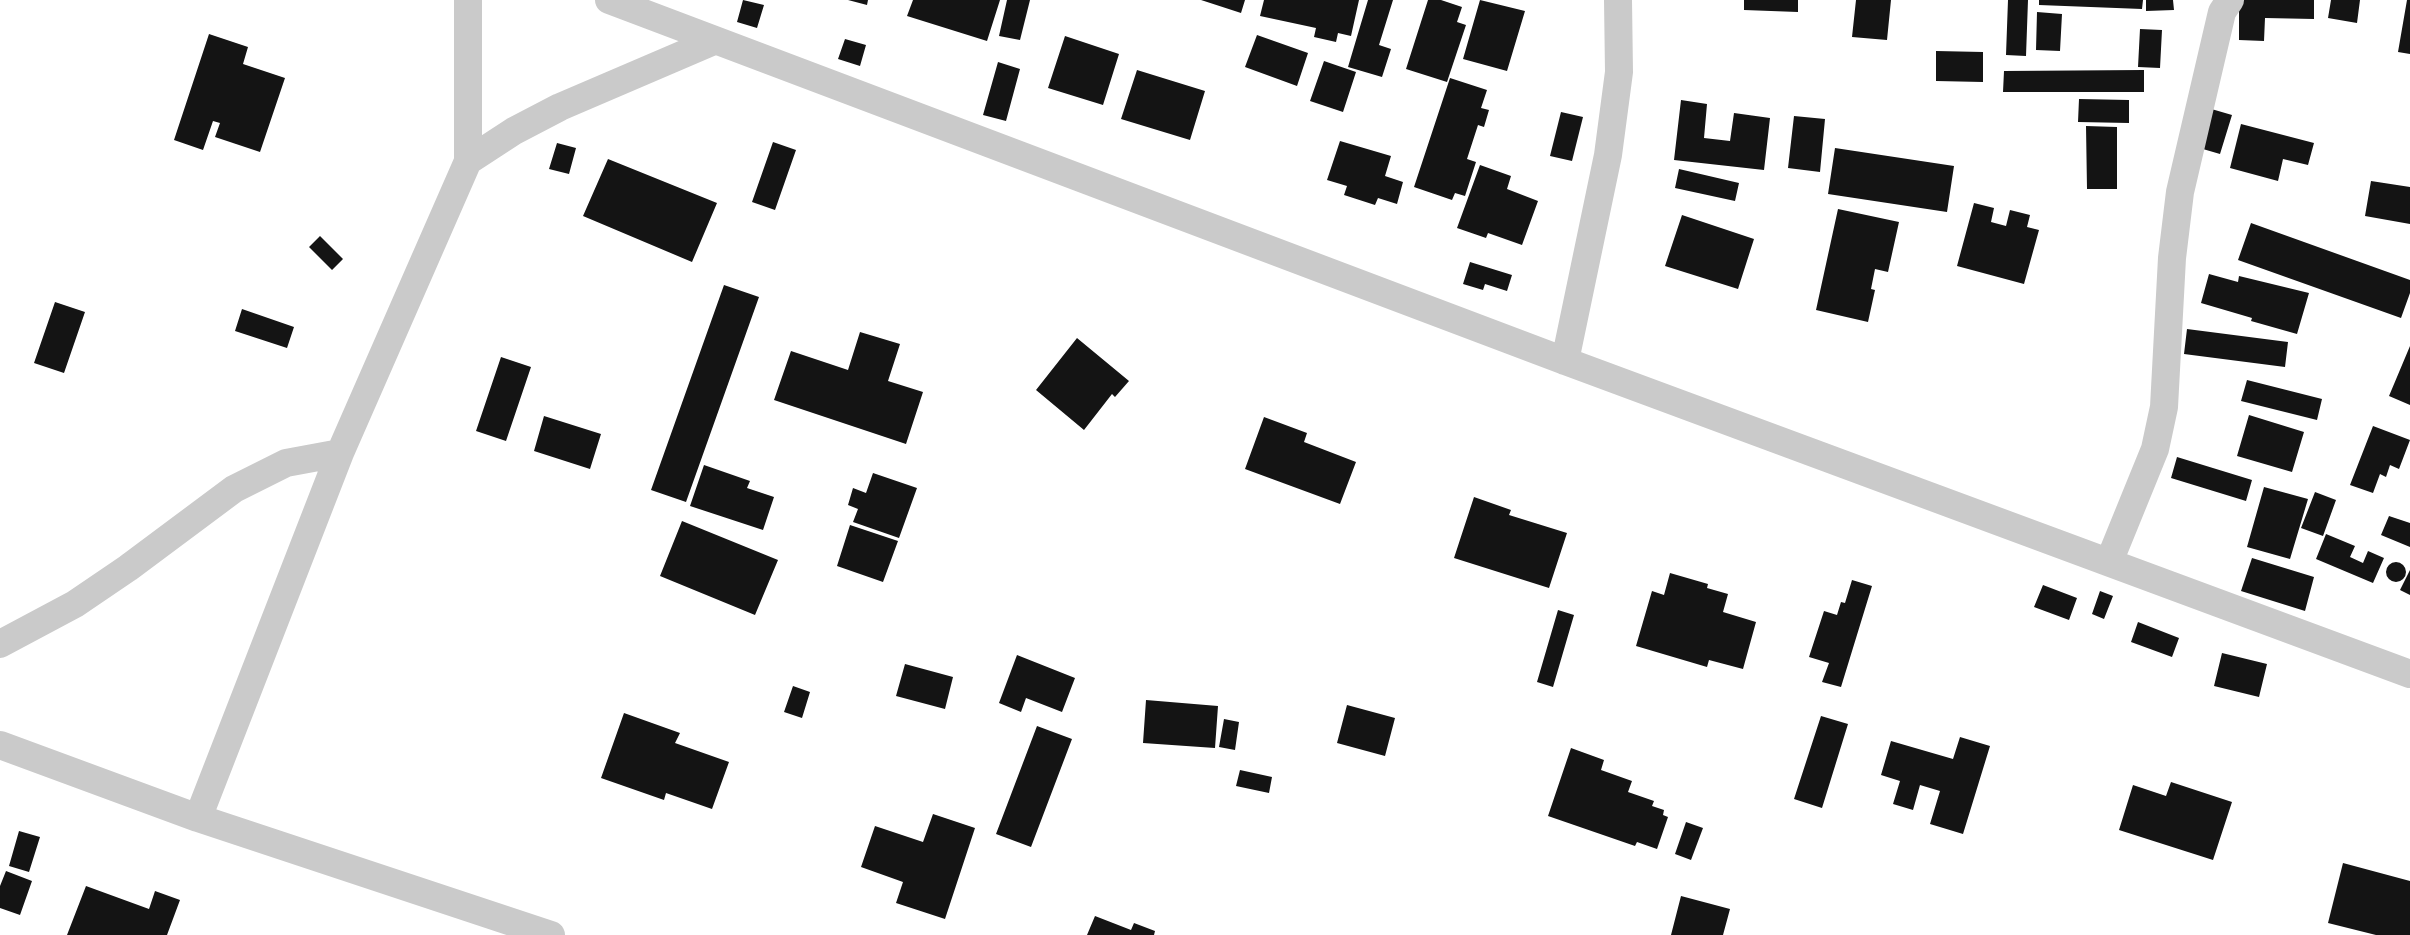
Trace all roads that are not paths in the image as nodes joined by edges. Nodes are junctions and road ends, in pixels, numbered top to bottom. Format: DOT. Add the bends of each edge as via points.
graph roads {
  1 [pos="468,0"];
  2 [pos="609,0"];
  3 [pos="1618,0"];
  4 [pos="2222,4"];
  5 [pos="714,41"];
  6 [pos="468,161"];
  7 [pos="1565,361"];
  8 [pos="340,453"];
  9 [pos="2109,562"];
  10 [pos="0,644"];
  11 [pos="2410,674"];
  12 [pos="0,745"];
  13 [pos="198,818"];
  14 [pos="551,935"];
  1 -- 6 [label="street"];
  2 -- 5 [label="street"];
  3 -- 7 [label="street" via="1619,72 1608,155"];
  4 -- 9 [label="street" via="2180,192 2164,407 2155,449"];
  5 -- 6 [label="street" via="560,107"];
  5 -- 7 [label="street"];
  6 -- 8 [label="street"];
  7 -- 9 [label="street"];
  8 -- 10 [label="street" via="286,463 234,489 75,604"];
  8 -- 13 [label="street"];
  9 -- 11 [label="street"];
  12 -- 13 [label="street"];
  13 -- 14 [label="street"];
}
